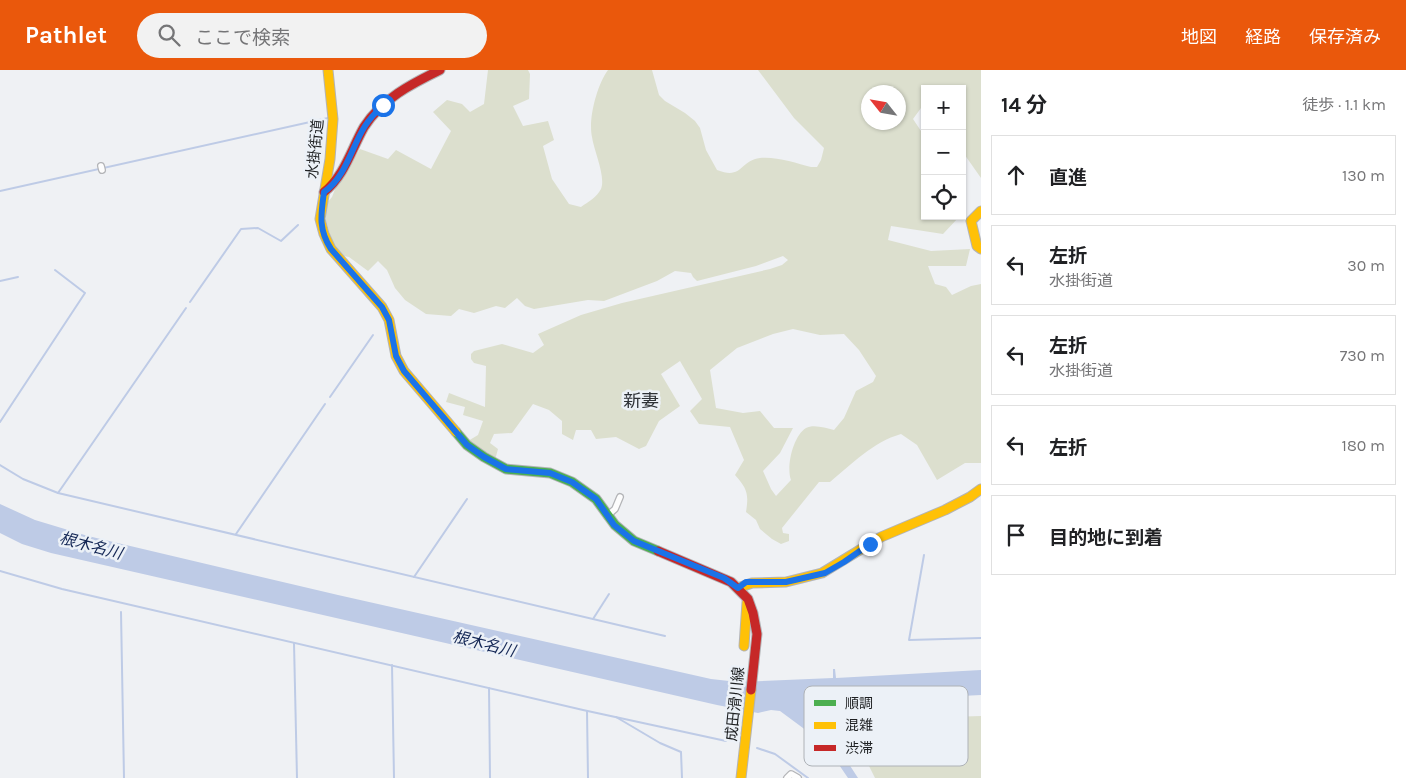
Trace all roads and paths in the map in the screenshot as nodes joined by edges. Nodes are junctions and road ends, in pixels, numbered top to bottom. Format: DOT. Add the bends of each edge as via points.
graph roads {
  1 [pos="328,70"];
  2 [pos="440,70"];
  3 [pos="324,192"];
  4 [pos="981,211"];
  5 [pos="981,249"];
  6 [pos="981,489"];
  7 [pos="620,497"];
  8 [pos="607,516"];
  9 [pos="738,588"];
  10 [pos="748,599"];
  11 [pos="757,634"];
  12 [pos="744,646"];
  13 [pos="741,778"];
  14 [pos="787,778"];
  15 [pos="798,778"];
  1 -- 3 [label="main road, 水掛街道" via="333,119"];
  2 -- 3 [label="main road" via="414,82 377,110 335,184"];
  3 -- 8 [label="main road, 水掛街道" via="320,219 326,241 382,307 389,320 399,363 418,389 467,445 484,457 506,469 550,473 572,482 596,499"];
  4 -- 5 [label="main road" via="970,221 976,246"];
  6 -- 9 [label="main road" via="944,512 880,537 825,573 786,582 746,582"];
  7 -- 8 [label="street" via="615,509"];
  8 -- 9 [label="main road, 水掛街道" via="634,541 724,578"];
  9 -- 10 [label="main road, 水掛街道"];
  10 -- 11 [label="main road, 水掛街道"];
  10 -- 12 [label="main road"];
  11 -- 13 [label="main road, 成田滑川線"];
  14 -- 15 [label="street" via="791,774"];
}
